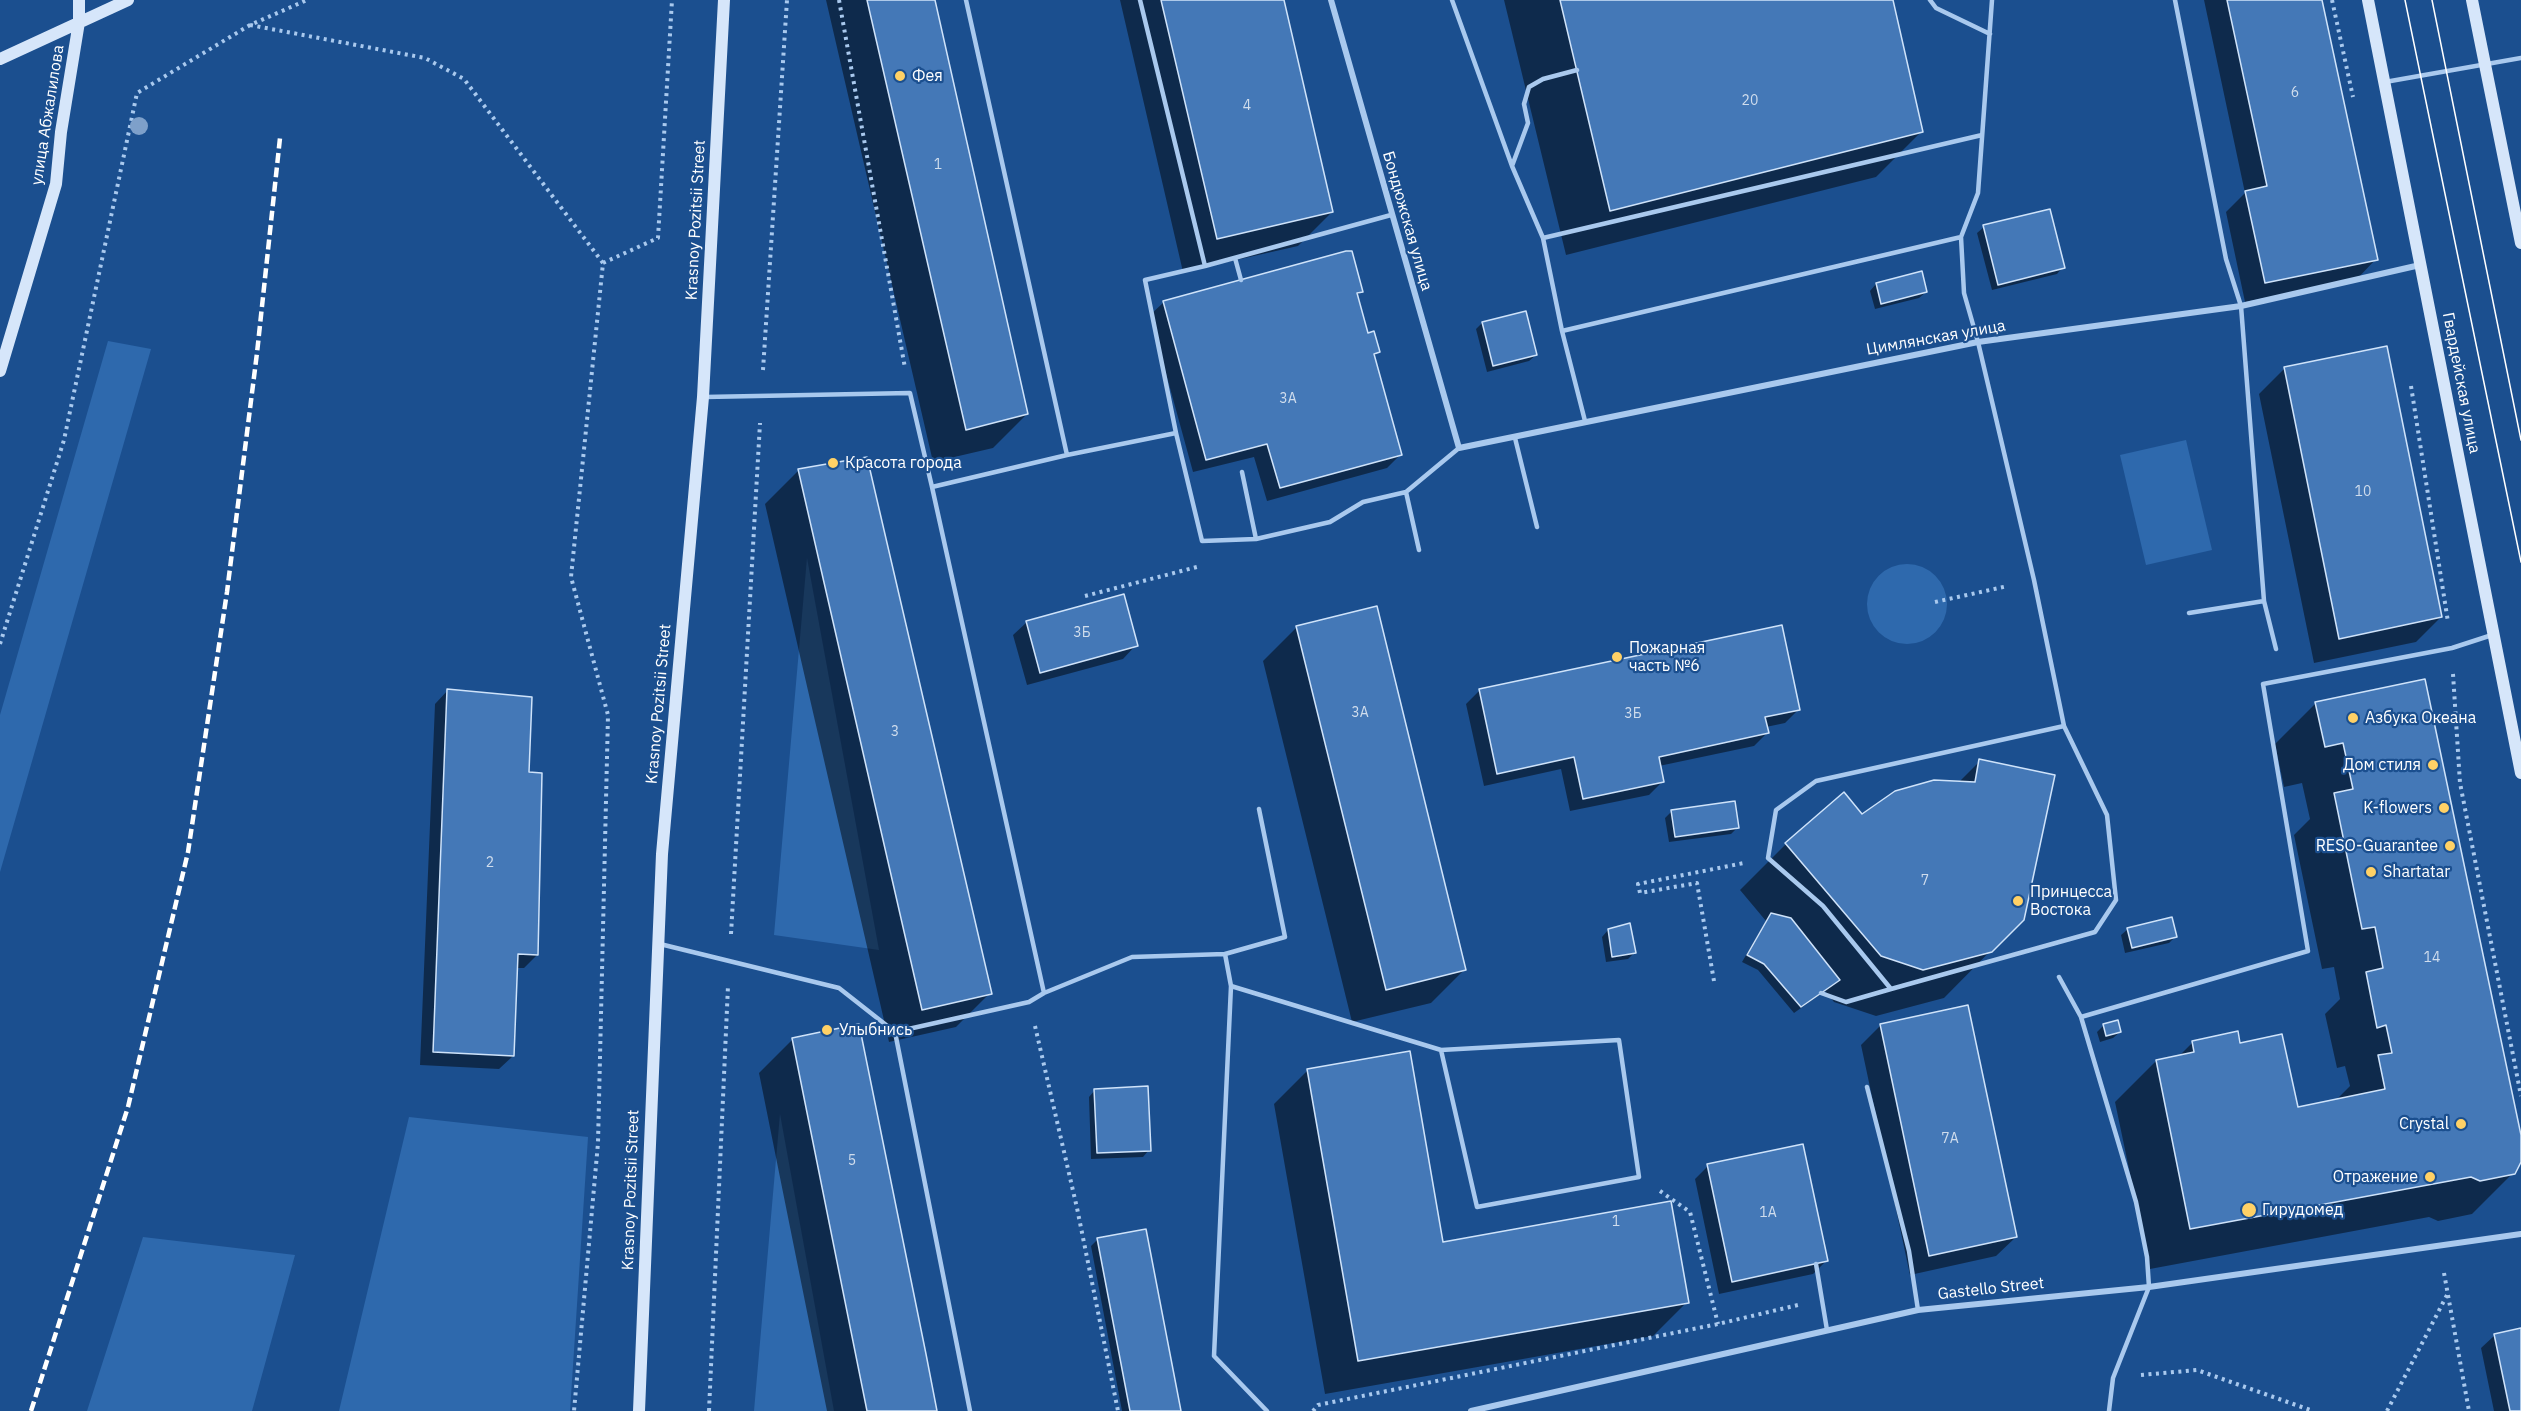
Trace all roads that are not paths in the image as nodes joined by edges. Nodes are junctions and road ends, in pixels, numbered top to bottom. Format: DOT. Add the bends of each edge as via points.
graph roads {
  1 [pos="79,0"];
  2 [pos="128,0"];
  3 [pos="724,0"];
  4 [pos="966,0"];
  5 [pos="1140,0"];
  6 [pos="1331,0"];
  7 [pos="1452,0"];
  8 [pos="1930,0"];
  9 [pos="1992,0"];
  10 [pos="2175,0"];
  11 [pos="2368,0"];
  12 [pos="2472,0"];
  13 [pos="79,22"];
  14 [pos="1990,34"];
  15 [pos="0,58"];
  16 [pos="2521,58"];
  17 [pos="2485,64"];
  18 [pos="1577,70"];
  19 [pos="2384,82"];
  20 [pos="1982,135"];
  21 [pos="1512,166"];
  22 [pos="1392,215"];
  23 [pos="1960,237"];
  24 [pos="1543,238"];
  25 [pos="2521,243"];
  26 [pos="1234,258"];
  27 [pos="2420,265"];
  28 [pos="1205,266"];
  29 [pos="1241,280"];
  30 [pos="2241,306"];
  31 [pos="1562,331"];
  32 [pos="1978,342"];
  33 [pos="0,371"];
  34 [pos="703,397"];
  35 [pos="1585,421"];
  36 [pos="1176,433"];
  37 [pos="1515,438"];
  38 [pos="1459,448"];
  39 [pos="1067,455"];
  40 [pos="1242,472"];
  41 [pos="932,487"];
  42 [pos="1406,492"];
  43 [pos="1537,527"];
  44 [pos="1257,539"];
  45 [pos="1419,550"];
  46 [pos="2264,601"];
  47 [pos="2189,613"];
  48 [pos="2493,634"];
  49 [pos="2276,649"];
  50 [pos="2064,726"];
  51 [pos="2521,773"];
  52 [pos="1259,809"];
  53 [pos="658,943"];
  54 [pos="1225,954"];
  55 [pos="2059,976"];
  56 [pos="1231,986"];
  57 [pos="1891,989"];
  58 [pos="1044,993"];
  59 [pos="1821,993"];
  60 [pos="2080,1017"];
  61 [pos="896,1032"];
  62 [pos="1441,1050"];
  63 [pos="1867,1087"];
  64 [pos="2521,1234"];
  65 [pos="1815,1264"];
  66 [pos="2150,1287"];
  67 [pos="1918,1310"];
  68 [pos="1827,1330"];
  69 [pos="639,1411"];
  70 [pos="970,1411"];
  71 [pos="1267,1411"];
  72 [pos="1471,1411"];
  73 [pos="2109,1411"];
  1 -- 13 [label="street, улица Абжалилова"];
  2 -- 13 [label="street"];
  3 -- 34 [label="street, Krasnoy Pozitsii Street"];
  4 -- 39 [label="lane"];
  5 -- 28 [label="lane"];
  6 -- 22 [label="street, Бондюжская улица"];
  7 -- 21 [label="lane"];
  8 -- 14 [label="lane" via="1936,8"];
  9 -- 14 [label="lane"];
  10 -- 30 [label="lane" via="2226,259"];
  11 -- 19 [label="street, Гвардейская улица"];
  12 -- 17 [label="street"];
  13 -- 15 [label="street"];
  13 -- 33 [label="street, улица Абжалилова" via="56,184"];
  14 -- 20 [label="lane"];
  16 -- 17 [label="lane"];
  17 -- 19 [label="lane"];
  17 -- 25 [label="street"];
  18 -- 21 [label="lane" via="1529,87 1524,104 1528,123"];
  19 -- 27 [label="street, Гвардейская улица"];
  20 -- 23 [label="lane" via="1978,193"];
  20 -- 24 [label="lane"];
  21 -- 24 [label="lane"];
  22 -- 26 [label="lane"];
  22 -- 38 [label="street, Бондюжская улица"];
  23 -- 31 [label="lane"];
  23 -- 32 [label="lane" via="1964,293"];
  24 -- 31 [label="lane"];
  26 -- 28 [label="lane"];
  26 -- 29 [label="lane"];
  27 -- 30 [label="street, Цимлянская улица"];
  27 -- 48 [label="street, Гвардейская улица"];
  28 -- 36 [label="lane" via="1146,280"];
  30 -- 32 [label="street, Цимлянская улица"];
  30 -- 46 [label="lane"];
  31 -- 35 [label="lane"];
  32 -- 35 [label="street, Цимлянская улица"];
  32 -- 50 [label="lane"];
  34 -- 41 [label="lane" via="909,393"];
  34 -- 53 [label="street, Krasnoy Pozitsii Street" via="662,854"];
  35 -- 37 [label="street, Цимлянская улица"];
  36 -- 39 [label="lane"];
  36 -- 44 [label="lane" via="1202,541"];
  37 -- 38 [label="street, Цимлянская улица"];
  37 -- 43 [label="lane"];
  38 -- 42 [label="lane"];
  39 -- 41 [label="lane"];
  40 -- 44 [label="lane"];
  41 -- 58 [label="lane"];
  42 -- 44 [label="lane" via="1363,502 1330,522"];
  42 -- 45 [label="lane"];
  46 -- 47 [label="lane"];
  46 -- 49 [label="lane"];
  48 -- 51 [label="street, Гвардейская улица"];
  48 -- 60 [label="lane" via="2452,648 2263,684 2307,951"];
  50 -- 57 [label="lane" via="2107,815 2116,900 2095,932"];
  50 -- 57 [label="lane" via="1816,781 1776,810 1768,858 1823,906"];
  52 -- 54 [label="lane" via="1285,937"];
  53 -- 61 [label="lane" via="839,988"];
  53 -- 69 [label="street, Krasnoy Pozitsii Street"];
  54 -- 56 [label="lane"];
  54 -- 58 [label="lane" via="1132,957"];
  55 -- 60 [label="lane"];
  56 -- 62 [label="lane"];
  56 -- 71 [label="lane" via="1214,1356"];
  57 -- 59 [label="lane" via="1846,1002"];
  58 -- 61 [label="lane" via="1029,1002"];
  60 -- 66 [label="lane" via="2136,1202"];
  61 -- 70 [label="lane"];
  62 -- 62 [label="lane" via="1477,1207 1639,1178 1619,1040"];
  63 -- 67 [label="lane" via="1909,1251"];
  64 -- 66 [label="street, Gastello Street"];
  65 -- 68 [label="lane"];
  66 -- 67 [label="street, Gastello Street"];
  66 -- 73 [label="lane" via="2113,1378"];
  67 -- 68 [label="street, Gastello Street"];
  68 -- 72 [label="street, Gastello Street"];
}
